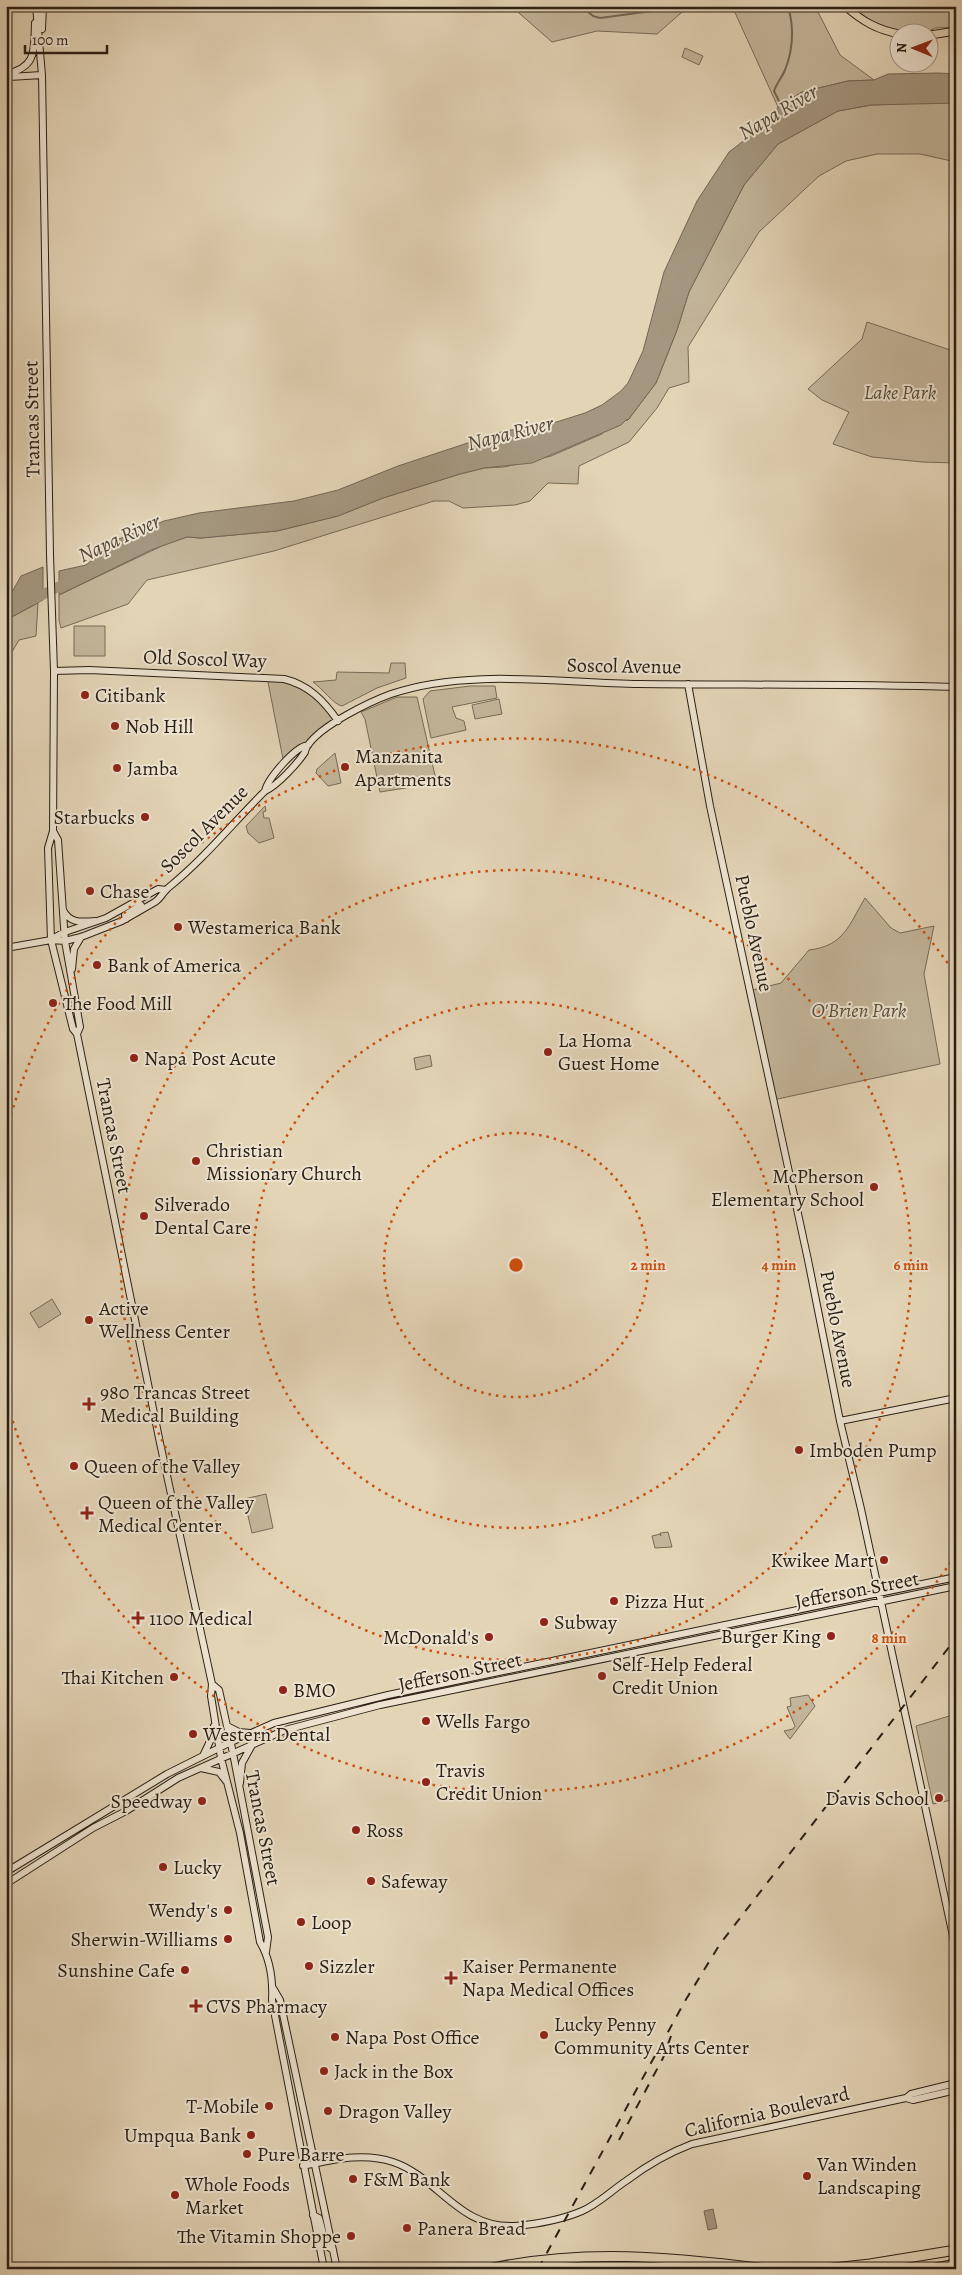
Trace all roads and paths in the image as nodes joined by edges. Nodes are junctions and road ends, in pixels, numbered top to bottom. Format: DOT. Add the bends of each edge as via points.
graph roads {
  1 [pos="38,6"];
  2 [pos="845,6"];
  3 [pos="890,31"];
  4 [pos="956,31"];
  5 [pos="940,33"];
  6 [pos="42,75"];
  7 [pos="6,76"];
  8 [pos="54,671"];
  9 [pos="688,684"];
  10 [pos="956,687"];
  11 [pos="338,721"];
  12 [pos="54,831"];
  13 [pos="166,890"];
  14 [pos="151,894"];
  15 [pos="61,898"];
  16 [pos="126,919"];
  17 [pos="102,920"];
  18 [pos="65,932"];
  19 [pos="82,937"];
  20 [pos="51,940"];
  21 [pos="65,941"];
  22 [pos="6,948"];
  23 [pos="74,993"];
  24 [pos="77,1034"];
  25 [pos="956,1398"];
  26 [pos="840,1421"];
  27 [pos="956,1577"];
  28 [pos="956,1586"];
  29 [pos="879,1592"];
  30 [pos="881,1602"];
  31 [pos="212,1684"];
  32 [pos="216,1720"];
  33 [pos="228,1726"];
  34 [pos="251,1733"];
  35 [pos="231,1742"];
  36 [pos="253,1744"];
  37 [pos="219,1748"];
  38 [pos="233,1753"];
  39 [pos="202,1757"];
  40 [pos="221,1758"];
  41 [pos="200,1768"];
  42 [pos="228,1784"];
  43 [pos="239,1791"];
  44 [pos="240,1833"];
  45 [pos="253,1862"];
  46 [pos="245,1866"];
  47 [pos="6,1872"];
  48 [pos="6,1884"];
  49 [pos="259,1891"];
  50 [pos="956,1950"];
  51 [pos="266,1952"];
  52 [pos="272,1987"];
  53 [pos="280,2037"];
  54 [pos="294,2064"];
  55 [pos="956,2083"];
  56 [pos="956,2090"];
  57 [pos="906,2098"];
  58 [pos="314,2164"];
  59 [pos="303,2166"];
  60 [pos="313,2215"];
  61 [pos="333,2250"];
  62 [pos="956,2250"];
  63 [pos="956,2264"];
  64 [pos="324,2269"];
  65 [pos="337,2269"];
  66 [pos="488,2269"];
  67 [pos="768,2269"];
  68 [pos="824,2269"];
  69 [pos="931,2269"];
  1 -- 6 [label="main road, Trancas Street"];
  1 -- 7 [label="main road" via="30,61 20,71"];
  2 -- 3 [label="main road" via="866,23"];
  4 -- 5 [label="main road"];
  6 -- 7 [label="main road"];
  6 -- 8 [label="main road, Trancas Street"];
  8 -- 11 [label="main road, Old Soscol Way" via="284,679 314,692"];
  8 -- 12 [label="main road, Trancas Street"];
  9 -- 10 [label="main road, Soscol Avenue"];
  9 -- 11 [label="main road, Soscol Avenue" via="451,681 392,694"];
  9 -- 26 [label="main road, Pueblo Avenue" via="710,806"];
  11 -- 13 [label="main road, Soscol Avenue" via="308,745 301,746 267,784 265,791 192,869"];
  12 -- 15 [label="main road, Trancas Street" via="58,840"];
  12 -- 20 [label="main road, Trancas Street" via="48,848"];
  13 -- 14 [label="main road, Soscol Avenue"];
  13 -- 16 [label="main road, Soscol Avenue" via="161,899"];
  14 -- 16 [label="main road" via="148,901 125,915"];
  14 -- 17 [label="main road, Soscol Avenue"];
  15 -- 17 [label="main road" via="64,912 71,920"];
  15 -- 18 [label="main road, Trancas Street"];
  16 -- 19 [label="main road, Soscol Avenue"];
  17 -- 18 [label="main road, Soscol Avenue"];
  18 -- 20 [label="main road, Soscol Avenue"];
  18 -- 21 [label="main road, Trancas Street"];
  19 -- 21 [label="main road, Soscol Avenue"];
  19 -- 23 [label="main road" via="74,952"];
  20 -- 21 [label="main road, Soscol Avenue"];
  20 -- 22 [label="main road"];
  20 -- 24 [label="main road, Trancas Street" via="73,1029"];
  21 -- 23 [label="main road, Trancas Street"];
  23 -- 24 [label="main road, Trancas Street" via="80,1027"];
  24 -- 31 [label="main road, Trancas Street"];
  25 -- 26 [label="main road"];
  26 -- 29 [label="main road, Pueblo Avenue"];
  27 -- 29 [label="main road, Jefferson Street"];
  28 -- 30 [label="main road, Jefferson Street"];
  29 -- 30 [label="main road, Pueblo Avenue"];
  29 -- 34 [label="main road, Jefferson Street" via="384,1696 274,1723"];
  30 -- 36 [label="main road, Jefferson Street" via="351,1712 284,1730"];
  30 -- 50 [label="main road, Pueblo Avenue"];
  31 -- 32 [label="main road, Trancas Street"];
  31 -- 33 [label="main road, Trancas Street" via="219,1690"];
  32 -- 37 [label="main road, Trancas Street"];
  32 -- 39 [label="main road"];
  33 -- 34 [label="main road" via="239,1732"];
  33 -- 35 [label="main road, Trancas Street"];
  34 -- 35 [label="main road, Jefferson Street"];
  35 -- 37 [label="main road, Jefferson Street"];
  35 -- 38 [label="main road, Trancas Street"];
  36 -- 38 [label="main road, Jefferson Street"];
  36 -- 43 [label="main road" via="242,1763"];
  37 -- 39 [label="main road, Jefferson Street"];
  37 -- 40 [label="main road, Trancas Street"];
  38 -- 40 [label="main road, Jefferson Street"];
  38 -- 43 [label="main road, Trancas Street"];
  39 -- 47 [label="main road, Jefferson Street"];
  40 -- 41 [label="main road, Jefferson Street"];
  40 -- 42 [label="main road, Trancas Street"];
  41 -- 42 [label="main road" via="219,1772"];
  41 -- 48 [label="main road, Jefferson Street" via="93,1828"];
  42 -- 44 [label="main road, Trancas Street"];
  43 -- 45 [label="main road, Trancas Street"];
  44 -- 45 [label="main road" via="244,1835 249,1860"];
  44 -- 46 [label="main road, Trancas Street"];
  45 -- 49 [label="main road, Trancas Street"];
  46 -- 49 [label="main road" via="251,1870"];
  46 -- 51 [label="main road, Trancas Street" via="260,1942"];
  49 -- 51 [label="main road, Trancas Street" via="268,1937"];
  51 -- 52 [label="main road, Trancas Street"];
  52 -- 53 [label="main road, Trancas Street"];
  52 -- 54 [label="main road, Trancas Street" via="280,2000"];
  53 -- 54 [label="main road" via="289,2060"];
  53 -- 59 [label="main road, Trancas Street"];
  54 -- 58 [label="main road, Trancas Street"];
  55 -- 57 [label="main road, California Boulevard"];
  56 -- 57 [label="main road, California Boulevard" via="913,2100"];
  57 -- 58 [label="main road, California Boulevard" via="692,2144 666,2154 583,2210 556,2220 519,2225 490,2222 469,2214 394,2162 359,2157"];
  58 -- 59 [label="main road"];
  58 -- 61 [label="main road, Trancas Street"];
  59 -- 60 [label="main road, Trancas Street"];
  60 -- 61 [label="main road" via="319,2218 326,2245"];
  60 -- 64 [label="main road, Trancas Street"];
  61 -- 65 [label="main road, Trancas Street"];
  62 -- 68 [label="highway"];
  63 -- 69 [label="highway"];
  66 -- 67 [label="highway" via="547,2258 615,2255"];
}
